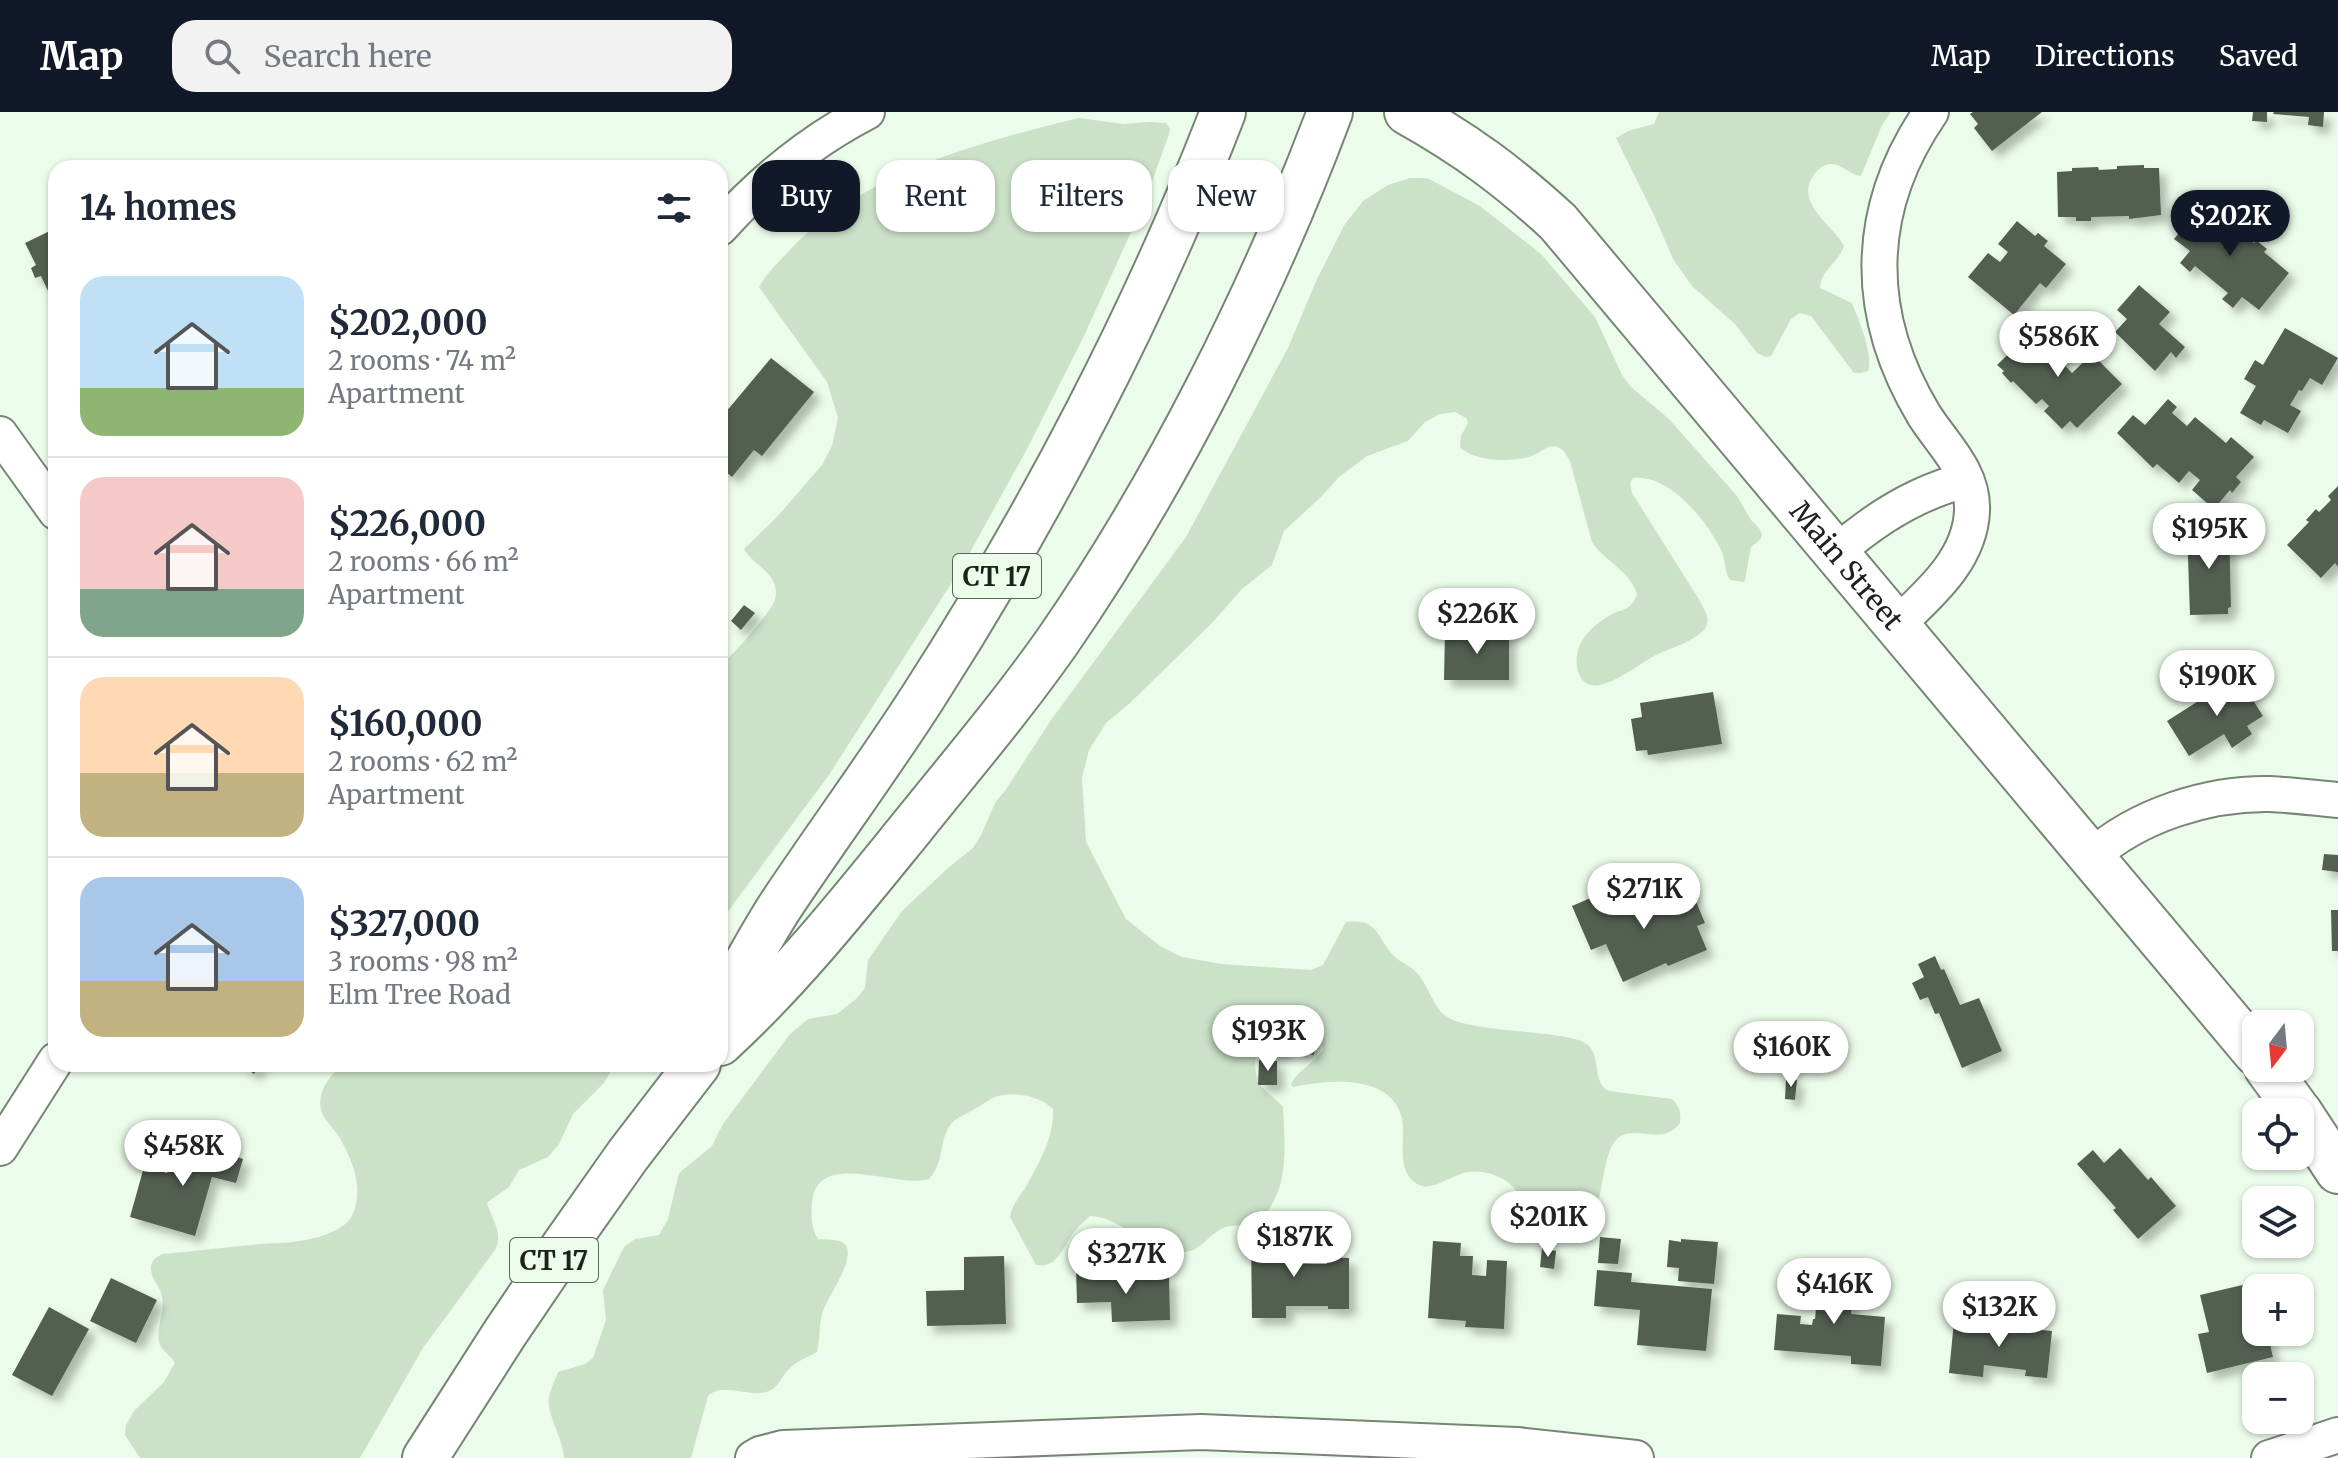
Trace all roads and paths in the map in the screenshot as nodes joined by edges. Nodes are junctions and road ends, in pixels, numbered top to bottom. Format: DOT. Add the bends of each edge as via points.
graph roads {
  1 [pos="867,112"];
  2 [pos="1223,112"];
  3 [pos="1330,112"];
  4 [pos="1407,112"];
  5 [pos="1931,112"];
  6 [pos="728,219"];
  7 [pos="0,434"];
  8 [pos="1966,480"];
  9 [pos="48,501"];
  10 [pos="1836,553"];
  11 [pos="1897,625"];
  12 [pos="2338,800"];
  13 [pos="2091,857"];
  14 [pos="728,998"];
  15 [pos="728,1034"];
  16 [pos="2242,1036"];
  17 [pos="48,1072"];
  18 [pos="692,1072"];
  19 [pos="2314,1134"];
  20 [pos="0,1148"];
  21 [pos="2338,1171"];
  22 [pos="2338,1435"];
  23 [pos="425,1458"];
  24 [pos="753,1458"];
  25 [pos="1636,1458"];
  26 [pos="2269,1458"];
  1 -- 6 [label="street" via="786,165"];
  2 -- 14 [label="main road, CT 17" via="1132,321 1021,535 923,697 781,905"];
  3 -- 15 [label="main road, CT 17" via="1212,378 1094,586 1019,694 824,935"];
  4 -- 10 [label="main road, Main Street" via="1482,157 1558,222"];
  5 -- 8 [label="street" via="1892,184 1879,249 1880,284 1887,326 1905,377"];
  7 -- 9 [label="street"];
  8 -- 10 [label="street" via="1927,493 1880,519"];
  8 -- 11 [label="street" via="1972,511 1961,549 1940,582"];
  10 -- 11 [label="main road, Main Street"];
  11 -- 13 [label="main road, Main Street"];
  12 -- 13 [label="street" via="2268,794 2198,803 2130,829"];
  13 -- 16 [label="main road, Main Street"];
  17 -- 20 [label="street"];
  18 -- 23 [label="main road, CT 17" via="566,1243"];
  19 -- 21 [label="main road"];
  22 -- 26 [label="street"];
  24 -- 25 [label="street" via="783,1448 1201,1432 1517,1445"];
}
